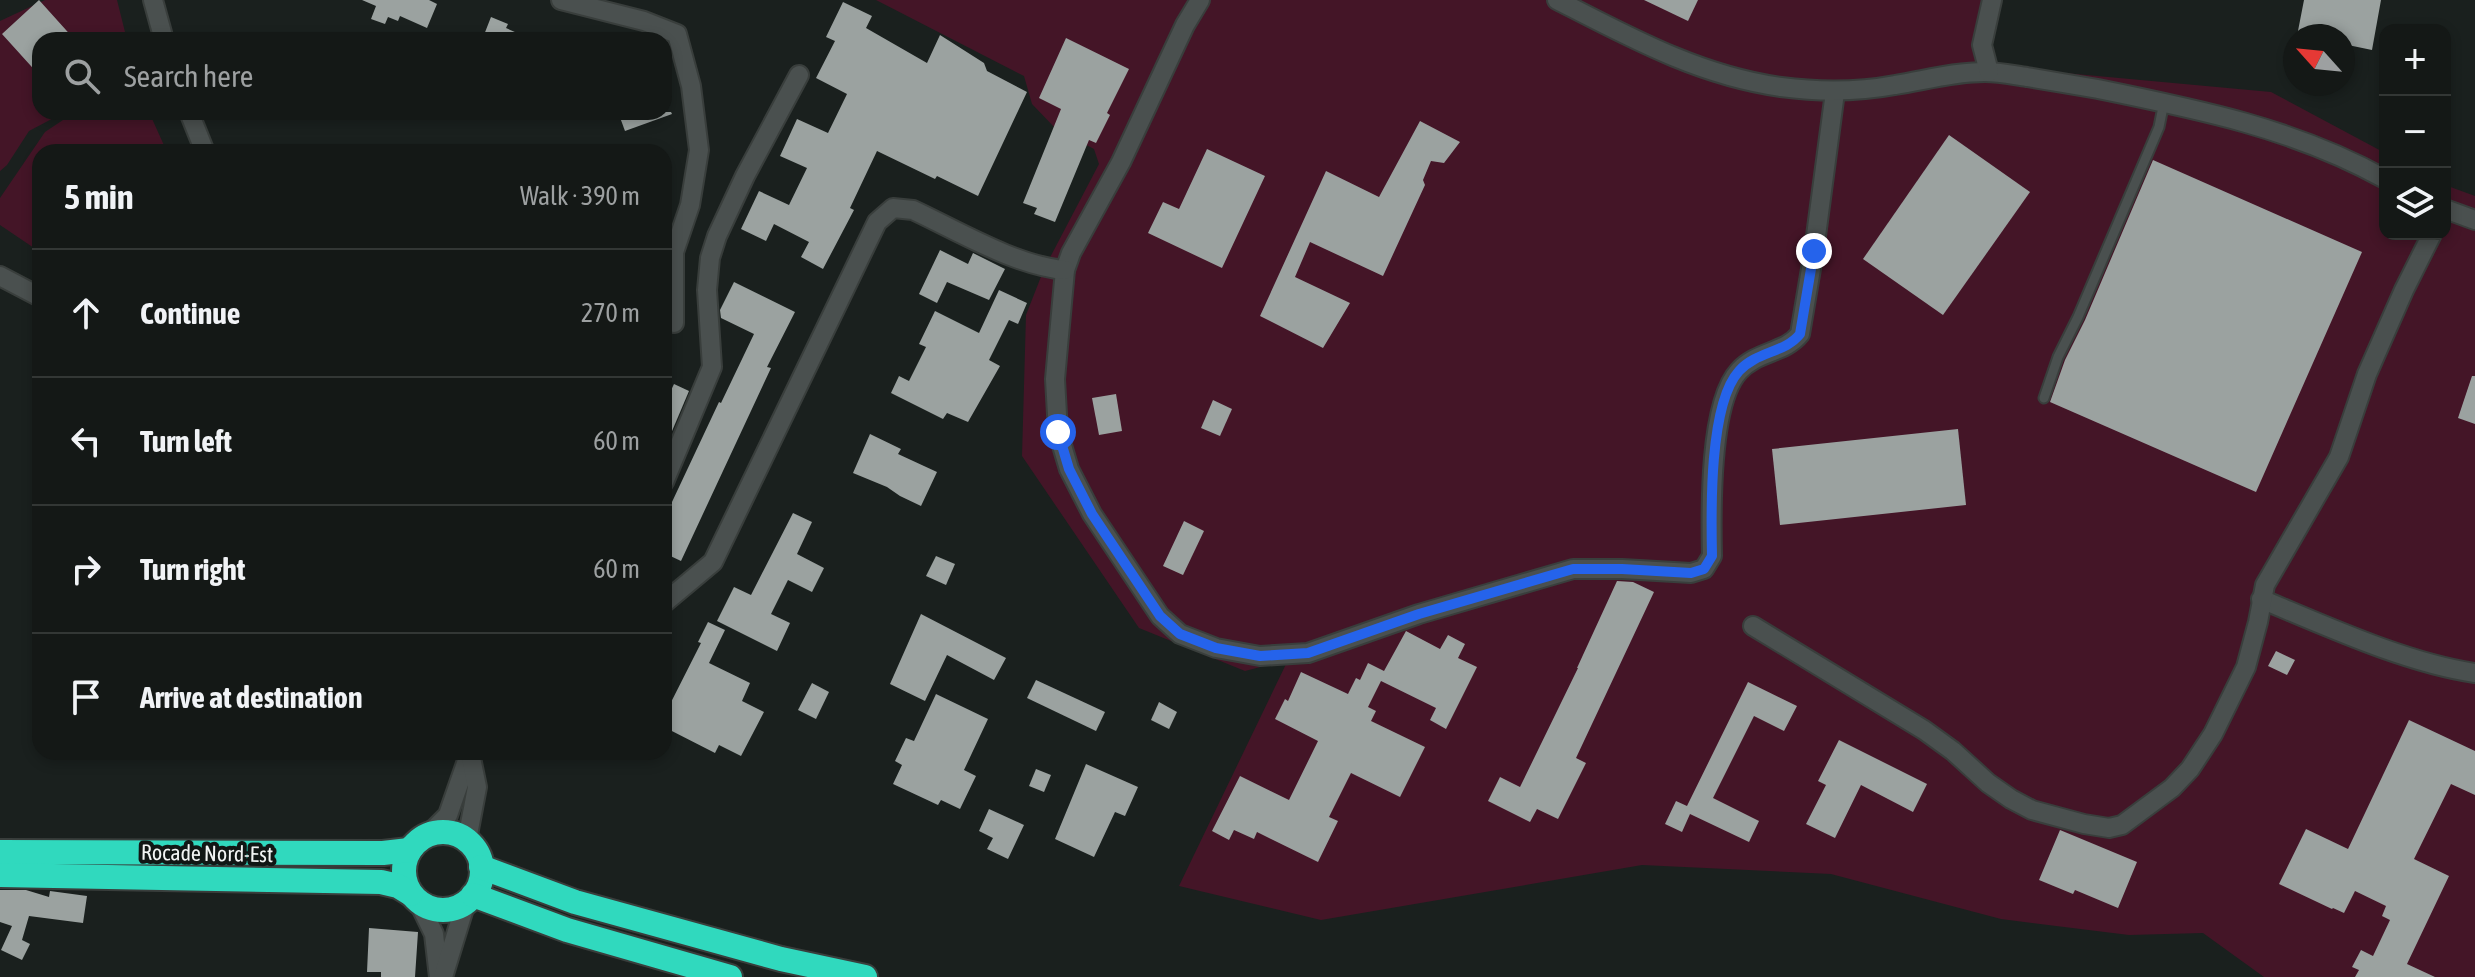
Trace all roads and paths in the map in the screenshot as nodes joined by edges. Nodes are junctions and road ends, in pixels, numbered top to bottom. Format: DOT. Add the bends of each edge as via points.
graph roads {
  1 [pos="153,0"];
  2 [pos="561,0"];
  3 [pos="1200,0"];
  4 [pos="1557,0"];
  5 [pos="1992,0"];
  6 [pos="162,32"];
  7 [pos="672,32"];
  8 [pos="672,32"];
  9 [pos="1989,72"];
  10 [pos="799,75"];
  11 [pos="1835,92"];
  12 [pos="2164,102"];
  13 [pos="192,120"];
  14 [pos="202,144"];
  15 [pos="2379,176"];
  16 [pos="2451,211"];
  17 [pos="2475,220"];
  18 [pos="2429,240"];
  19 [pos="1065,270"];
  20 [pos="0,276"];
  21 [pos="32,293"];
  22 [pos="674,323"];
  23 [pos="2044,398"];
  24 [pos="672,463"];
  25 [pos="672,596"];
  26 [pos="2261,599"];
  27 [pos="1753,626"];
  28 [pos="2475,673"];
  29 [pos="467,760"];
  30 [pos="472,760"];
  31 [pos="467,840"];
  32 [pos="420,841"];
  33 [pos="0,852"];
  34 [pos="481,867"];
  35 [pos="0,875"];
  36 [pos="415,898"];
  37 [pos="469,899"];
  38 [pos="441,977"];
  39 [pos="730,977"];
  40 [pos="865,977"];
  1 -- 6 [label="street"];
  2 -- 7 [label="street"];
  3 -- 19 [label="street"];
  4 -- 11 [label="street" via="1716,73"];
  5 -- 9 [label="street" via="1982,45"];
  8 -- 22 [label="street" via="677,34 691,86 699,150 690,205 674,252"];
  9 -- 11 [label="street"];
  9 -- 12 [label="street"];
  10 -- 24 [label="street" via="717,236 707,290 712,367"];
  11 -- 19 [label="street" via="1800,334 1793,343 1753,358 1728,387 1717,423 1712,556 1704,569 1691,573 1573,569 1308,653 1260,656 1180,634 1160,616 1092,514 1069,469 1058,432 1055,379"];
  12 -- 15 [label="street" via="2295,137"];
  12 -- 23 [label="lane" via="2159,127"];
  13 -- 14 [label="street"];
  16 -- 17 [label="street"];
  18 -- 26 [label="street" via="2367,374 2339,457 2276,563"];
  19 -- 25 [label="street" via="1044,269 913,210 893,208 877,222 713,562"];
  20 -- 21 [label="street"];
  26 -- 27 [label="street" via="2246,667 2190,769 2122,825 2109,828 2032,810 2011,799 1924,730"];
  26 -- 28 [label="street" via="2355,637"];
  29 -- 32 [label="street" via="448,815"];
  30 -- 31 [label="street" via="477,787"];
  31 -- 32 [label="highway" via="448,832"];
  31 -- 34 [label="highway"];
  32 -- 33 [label="highway, Rocade Nord-Est" via="409,850 383,853"];
  32 -- 36 [label="highway" via="407,856 404,875"];
  34 -- 37 [label="highway" via="482,876"];
  34 -- 40 [label="highway" via="590,906"];
  35 -- 36 [label="highway, Rocade Nord-Est" via="381,882"];
  36 -- 37 [label="highway" via="437,910"];
  36 -- 38 [label="street" via="434,934"];
  37 -- 38 [label="street"];
  37 -- 39 [label="highway"];
}
